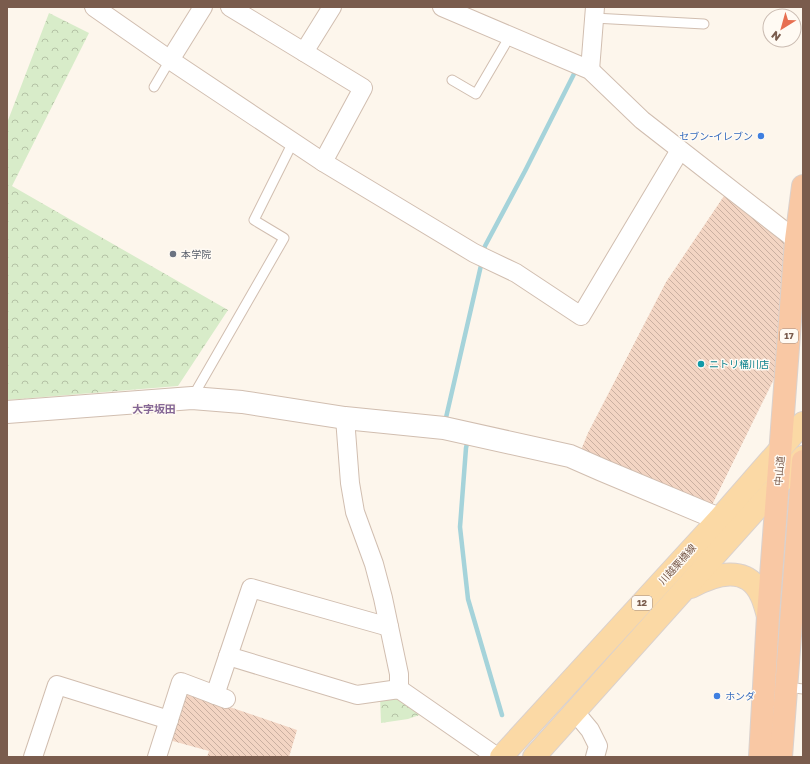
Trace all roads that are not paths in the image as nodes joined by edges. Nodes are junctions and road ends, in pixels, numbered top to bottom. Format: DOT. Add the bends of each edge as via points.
graph roads {
  1 [pos="94,7"];
  2 [pos="203,7"];
  3 [pos="230,7"];
  4 [pos="332,7"];
  5 [pos="442,7"];
  6 [pos="595,12"];
  7 [pos="704,24"];
  8 [pos="510,36"];
  9 [pos="304,52"];
  10 [pos="170,60"];
  11 [pos="590,70"];
  12 [pos="452,80"];
  13 [pos="154,87"];
  14 [pos="293,142"];
  15 [pos="680,150"];
  16 [pos="323,162"];
  17 [pos="803,186"];
  18 [pos="799,242"];
  19 [pos="192,398"];
  20 [pos="7,412"];
  21 [pos="344,418"];
  22 [pos="803,423"];
  23 [pos="781,448"];
  24 [pos="803,458"];
  25 [pos="803,461"];
  26 [pos="777,486"];
  27 [pos="719,519"];
  28 [pos="800,539"];
  29 [pos="684,591"];
  30 [pos="768,616"];
  31 [pos="389,627"];
  32 [pos="228,656"];
  33 [pos="795,688"];
  34 [pos="399,689"];
  35 [pos="575,712"];
  36 [pos="169,720"];
  37 [pos="33,757"];
  38 [pos="157,757"];
  39 [pos="497,757"];
  40 [pos="501,757"];
  41 [pos="534,757"];
  42 [pos="595,757"];
  43 [pos="760,757"];
  44 [pos="781,757"];
  1 -- 10 [label="street"];
  2 -- 10 [label="street"];
  3 -- 9 [label="street"];
  4 -- 9 [label="street"];
  5 -- 8 [label="street"];
  6 -- 7 [label="lane"];
  6 -- 11 [label="street"];
  8 -- 11 [label="street"];
  8 -- 12 [label="lane" via="476,94"];
  9 -- 16 [label="street" via="364,88"];
  10 -- 13 [label="lane"];
  10 -- 14 [label="street"];
  11 -- 15 [label="street" via="642,120"];
  14 -- 16 [label="street"];
  14 -- 19 [label="lane" via="254,220 284,238"];
  15 -- 16 [label="street" via="580,316 516,273 474,253"];
  15 -- 18 [label="street"];
  17 -- 18 [label="highway, 中山道 / 17"];
  18 -- 23 [label="highway, 中山道 / 17"];
  19 -- 20 [label="street"];
  19 -- 21 [label="street" via="242,402"];
  21 -- 27 [label="street" via="444,428 570,456"];
  21 -- 31 [label="street" via="355,512 374,564"];
  22 -- 23 [label="main road, 川越栗橋線 / 12"];
  23 -- 26 [label="highway, 中山道 / 17"];
  23 -- 27 [label="main road, 川越栗橋線 / 12"];
  24 -- 26 [label="main road, 12"];
  25 -- 28 [label="highway"];
  26 -- 29 [label="main road, 12"];
  26 -- 30 [label="highway, 中山道 / 17"];
  27 -- 40 [label="main road, 川越栗橋線 / 12"];
  28 -- 33 [label="highway"];
  29 -- 30 [label="main road" via="706,579 734,574 746,578 756,587"];
  29 -- 35 [label="main road, 12"];
  30 -- 43 [label="highway, 中山道 / 17"];
  31 -- 32 [label="street" via="251,588"];
  31 -- 34 [label="street" via="399,674"];
  32 -- 34 [label="street" via="357,695"];
  32 -- 36 [label="street" via="221,697 181,682"];
  33 -- 44 [label="highway"];
  34 -- 39 [label="street"];
  35 -- 41 [label="main road, 12"];
  35 -- 42 [label="street" via="590,730 598,746"];
  36 -- 37 [label="street" via="57,685"];
  36 -- 38 [label="street"];
}
